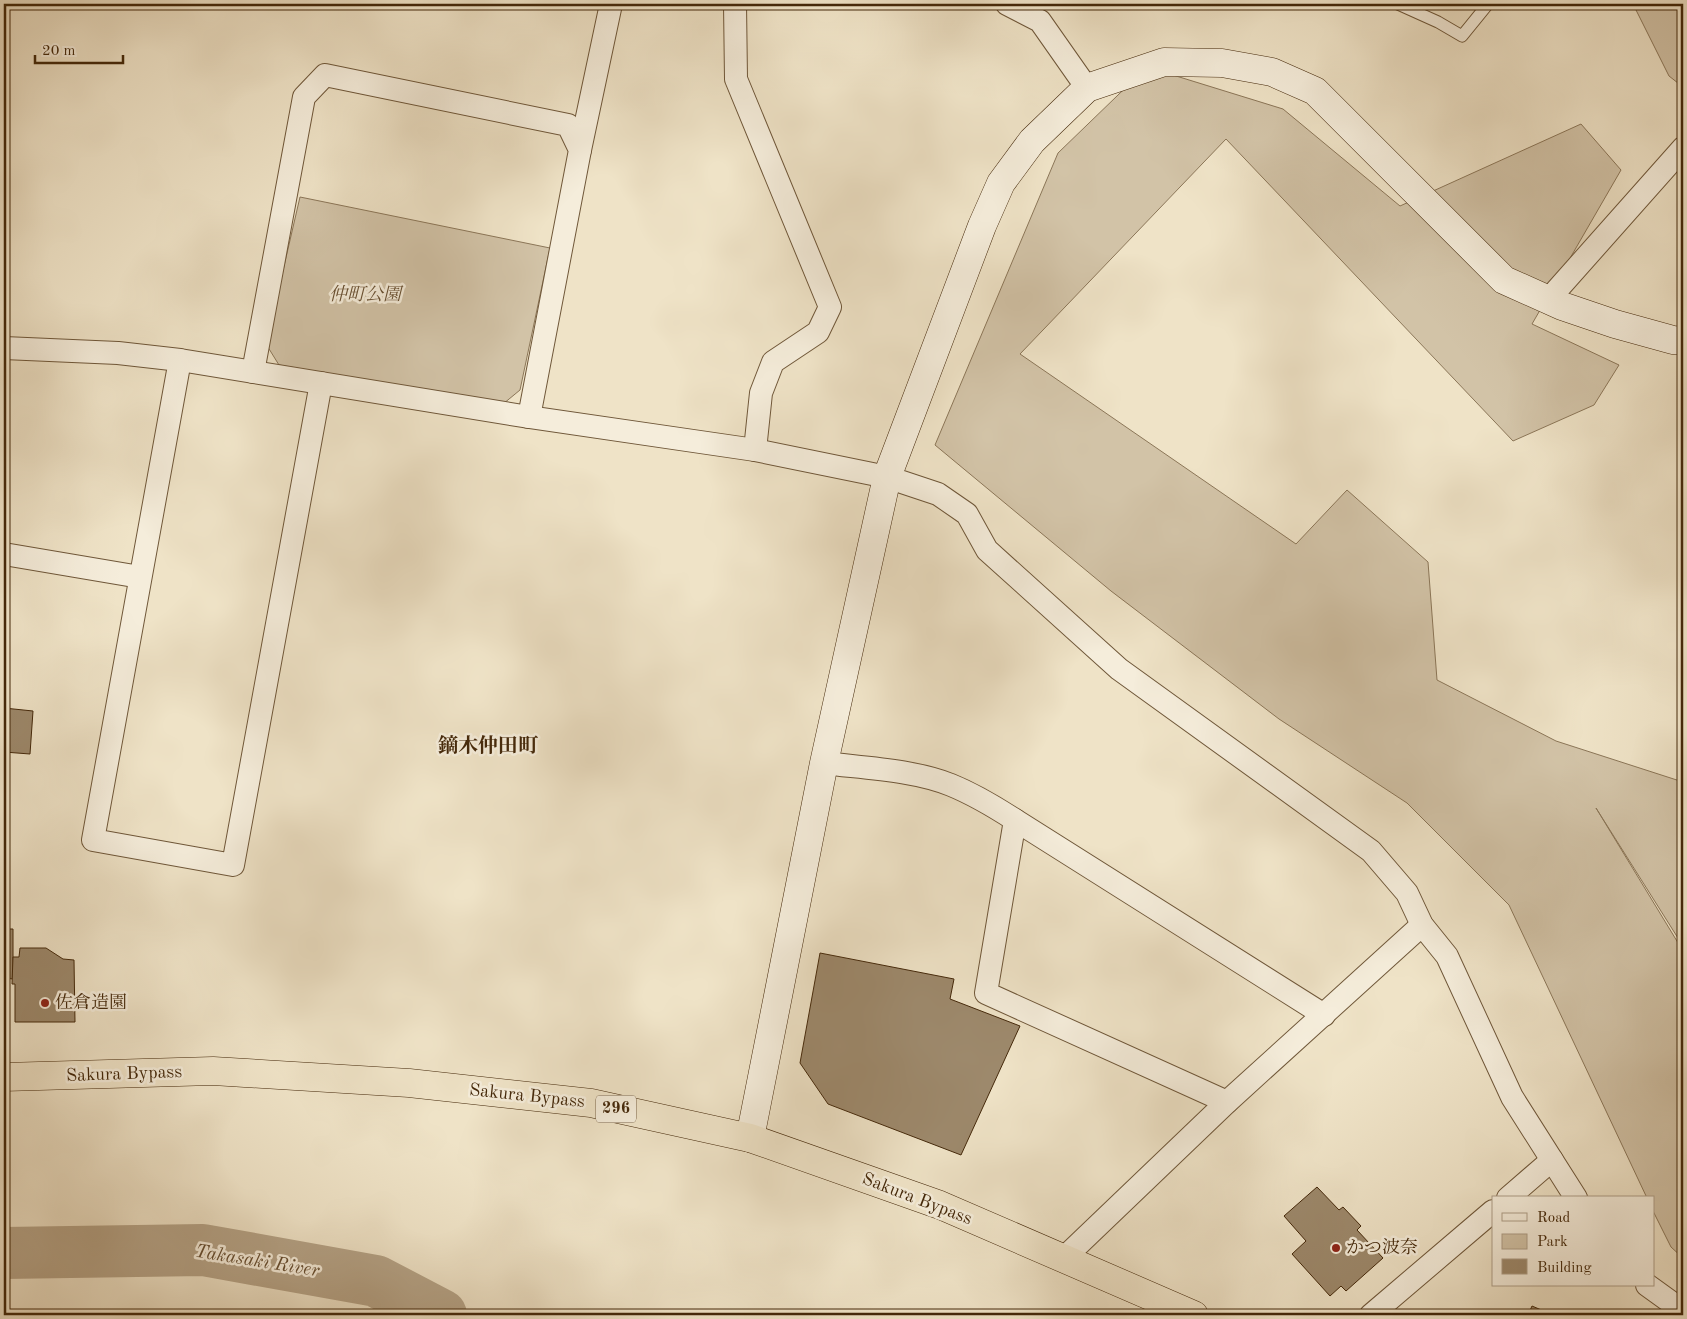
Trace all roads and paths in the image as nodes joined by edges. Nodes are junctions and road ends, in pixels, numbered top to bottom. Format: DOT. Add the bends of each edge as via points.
graph roads {
  1 [pos="611,4"];
  2 [pos="735,4"];
  3 [pos="1007,4"];
  4 [pos="1398,4"];
  5 [pos="1488,4"];
  6 [pos="1087,88"];
  7 [pos="1683,148"];
  8 [pos="580,150"];
  9 [pos="1548,300"];
  10 [pos="1683,341"];
  11 [pos="4,348"];
  12 [pos="180,360"];
  13 [pos="253,372"];
  14 [pos="321,383"];
  15 [pos="529,417"];
  16 [pos="755,450"];
  17 [pos="887,477"];
  18 [pos="4,554"];
  19 [pos="140,577"];
  20 [pos="824,763"];
  21 [pos="1015,820"];
  22 [pos="1422,925"];
  23 [pos="1324,1014"];
  24 [pos="4,1077"];
  25 [pos="1228,1102"];
  26 [pos="750,1138"];
  27 [pos="1552,1160"];
  28 [pos="1510,1196"];
  29 [pos="1575,1196"];
  30 [pos="1492,1211"];
  31 [pos="1063,1259"];
  32 [pos="1648,1286"];
  33 [pos="1683,1311"];
  34 [pos="1194,1315"];
  35 [pos="1371,1315"];
  1 -- 8 [label="street"];
  2 -- 16 [label="street" via="736,78 830,307 818,332 773,362 761,393"];
  3 -- 6 [label="street" via="1040,21"];
  4 -- 5 [label="lane" via="1462,36"];
  6 -- 9 [label="street" via="1164,62 1222,62 1272,72 1315,91 1504,280"];
  6 -- 17 [label="street" via="1032,141 1001,183"];
  7 -- 9 [label="street"];
  8 -- 13 [label="street" via="568,125 325,75 304,97"];
  8 -- 15 [label="street"];
  9 -- 10 [label="street" via="1616,324"];
  11 -- 12 [label="street" via="118,353"];
  12 -- 13 [label="street"];
  12 -- 19 [label="street"];
  13 -- 14 [label="street"];
  14 -- 15 [label="street"];
  14 -- 19 [label="street" via="234,865 93,840"];
  15 -- 16 [label="street"];
  16 -- 17 [label="street"];
  17 -- 20 [label="street"];
  17 -- 22 [label="street" via="938,494 968,514 987,550 1119,669 1371,851 1407,893"];
  18 -- 19 [label="street"];
  20 -- 21 [label="street" via="902,772 950,784"];
  20 -- 26 [label="street"];
  21 -- 23 [label="street"];
  21 -- 25 [label="street" via="986,993"];
  22 -- 23 [label="street"];
  22 -- 27 [label="street" via="1447,956 1512,1097"];
  23 -- 25 [label="street"];
  24 -- 26 [label="highway, Sakura Bypass / 296" via="213,1071 409,1083 591,1103"];
  25 -- 31 [label="street"];
  26 -- 31 [label="highway, Sakura Bypass / 296" via="940,1205"];
  27 -- 28 [label="street"];
  27 -- 29 [label="street"];
  30 -- 35 [label="street"];
  31 -- 34 [label="highway, Sakura Bypass / 296"];
  32 -- 33 [label="street"];
}
